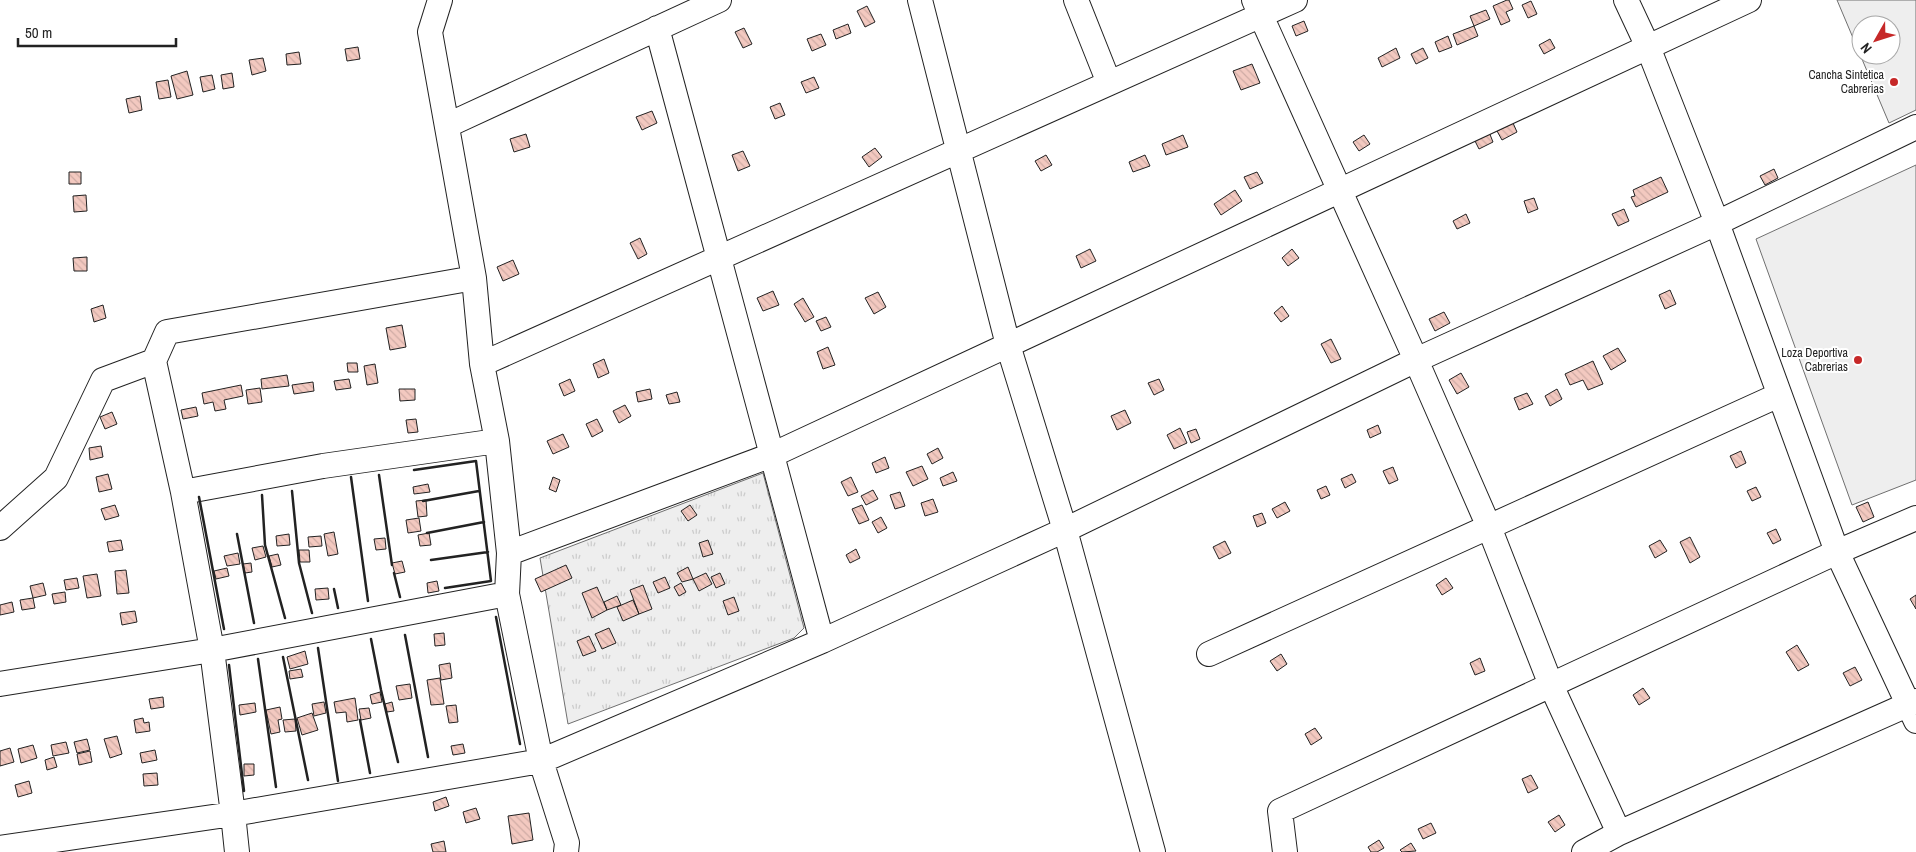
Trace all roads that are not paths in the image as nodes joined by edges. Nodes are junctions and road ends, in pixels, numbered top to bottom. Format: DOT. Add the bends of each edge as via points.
graph roads {
  1 [pos="440,0"];
  2 [pos="719,0"];
  3 [pos="920,0"];
  4 [pos="1076,0"];
  5 [pos="1295,0"];
  6 [pos="1626,0"];
  7 [pos="1749,0"];
  8 [pos="1258,8"];
  9 [pos="657,28"];
  10 [pos="1648,48"];
  11 [pos="1109,83"];
  12 [pos="448,125"];
  13 [pos="1916,127"];
  14 [pos="958,151"];
  15 [pos="1339,190"];
  16 [pos="1717,223"];
  17 [pos="719,258"];
  18 [pos="474,278"];
  19 [pos="1008,345"];
  20 [pos="1416,360"];
  21 [pos="154,361"];
  22 [pos="482,364"];
  23 [pos="1779,395"];
  24 [pos="497,441"];
  25 [pos="772,455"];
  26 [pos="183,492"];
  27 [pos="1916,518"];
  28 [pos="1489,527"];
  29 [pos="0,528"];
  30 [pos="1065,530"];
  31 [pos="509,552"];
  32 [pos="1837,552"];
  33 [pos="507,594"];
  34 [pos="822,641"];
  35 [pos="212,650"];
  36 [pos="1209,654"];
  37 [pos="0,684"];
  38 [pos="1550,685"];
  39 [pos="1913,709"];
  40 [pos="541,761"];
  41 [pos="233,814"];
  42 [pos="1619,833"];
  43 [pos="0,848"];
  44 [pos="236,852"];
  45 [pos="566,852"];
  46 [pos="1153,852"];
  47 [pos="1285,852"];
  48 [pos="1584,852"];
  1 -- 12 [label="street" via="430,32"];
  2 -- 9 [label="street"];
  3 -- 14 [label="street"];
  4 -- 11 [label="street"];
  5 -- 8 [label="street"];
  6 -- 10 [label="street"];
  7 -- 10 [label="street"];
  8 -- 11 [label="street"];
  8 -- 15 [label="street"];
  9 -- 12 [label="street"];
  9 -- 17 [label="street"];
  10 -- 15 [label="street"];
  10 -- 16 [label="street"];
  11 -- 14 [label="street"];
  12 -- 18 [label="street"];
  13 -- 16 [label="street"];
  14 -- 17 [label="street"];
  14 -- 19 [label="street"];
  15 -- 19 [label="street"];
  15 -- 20 [label="street"];
  16 -- 20 [label="street"];
  16 -- 23 [label="street"];
  17 -- 22 [label="street"];
  17 -- 25 [label="street"];
  18 -- 21 [label="street" via="167,332"];
  18 -- 22 [label="street"];
  19 -- 25 [label="street"];
  19 -- 30 [label="street"];
  20 -- 28 [label="street"];
  20 -- 30 [label="street"];
  21 -- 26 [label="street"];
  21 -- 29 [label="street" via="102,380 56,478"];
  22 -- 24 [label="street"];
  23 -- 28 [label="street"];
  23 -- 32 [label="street"];
  24 -- 26 [label="street" via="323,466"];
  24 -- 31 [label="street"];
  25 -- 31 [label="street"];
  25 -- 34 [label="street"];
  26 -- 35 [label="street"];
  27 -- 32 [label="street"];
  28 -- 36 [label="street"];
  28 -- 38 [label="street"];
  30 -- 34 [label="street"];
  30 -- 46 [label="street"];
  31 -- 33 [label="street"];
  32 -- 38 [label="street"];
  32 -- 39 [label="street"];
  33 -- 35 [label="street"];
  33 -- 40 [label="street"];
  34 -- 40 [label="street"];
  35 -- 37 [label="street"];
  35 -- 41 [label="street"];
  38 -- 42 [label="street"];
  38 -- 47 [label="street" via="1280,811"];
  39 -- 42 [label="street"];
  40 -- 41 [label="street"];
  40 -- 45 [label="street" via="567,843"];
  41 -- 43 [label="street"];
  41 -- 44 [label="street"];
  42 -- 48 [label="street"];
}
